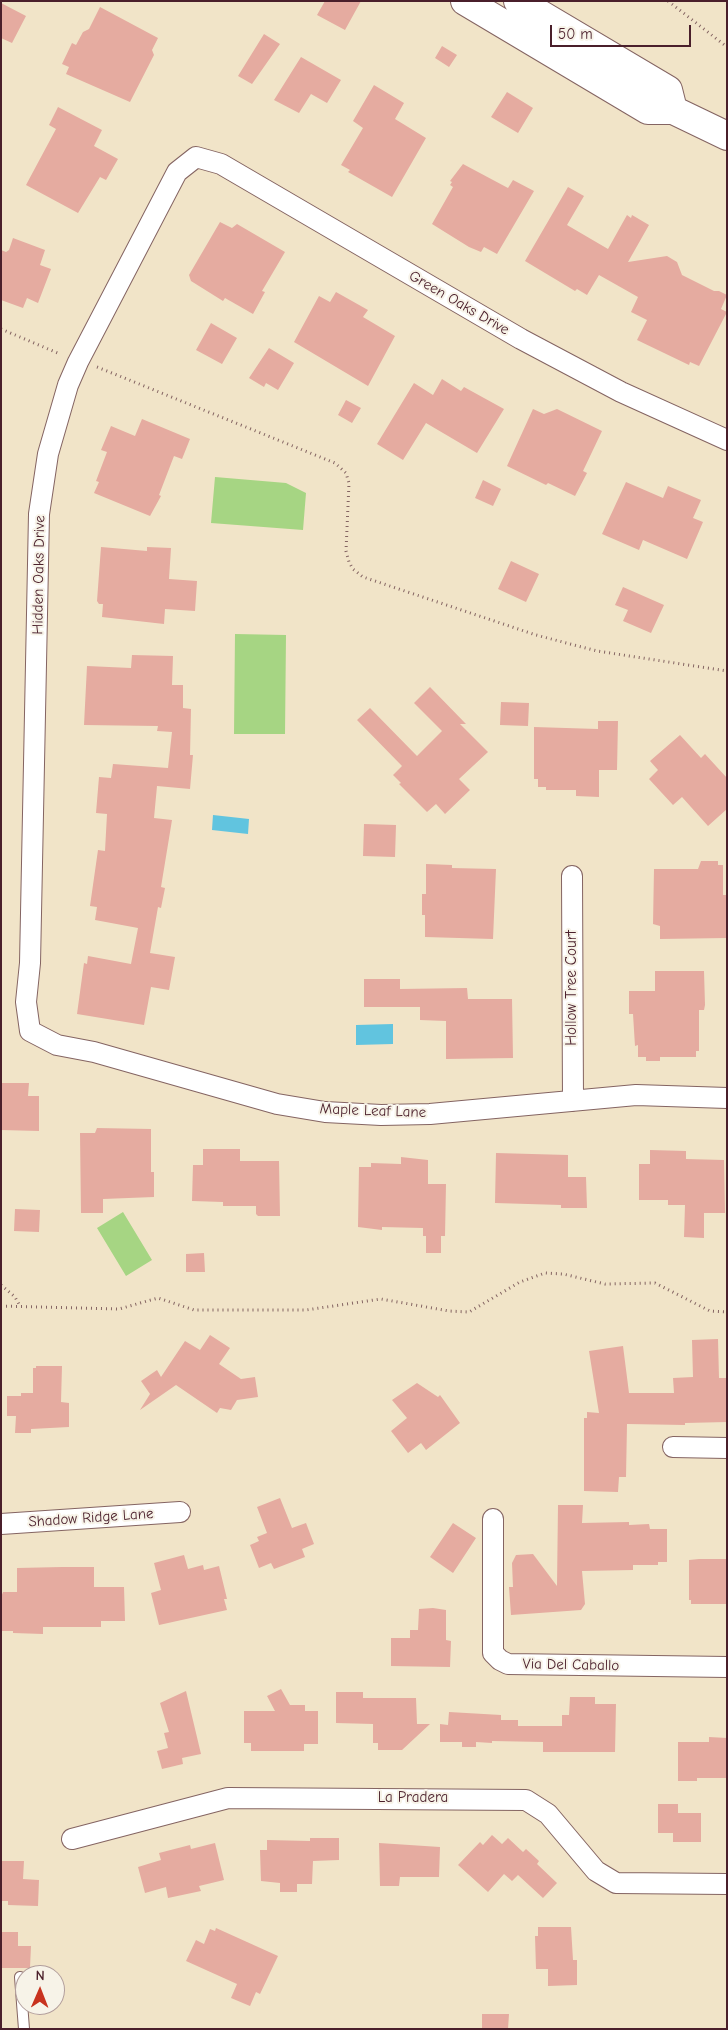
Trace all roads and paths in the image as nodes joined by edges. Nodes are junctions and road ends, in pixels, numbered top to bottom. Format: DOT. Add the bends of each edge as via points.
graph roads {
  1 [pos="465,1"];
  2 [pos="518,1"];
  3 [pos="668,1"];
  4 [pos="727,47"];
  5 [pos="673,110"];
  6 [pos="727,136"];
  7 [pos="196,156"];
  8 [pos="1,329"];
  9 [pos="78,362"];
  10 [pos="727,440"];
  11 [pos="727,672"];
  12 [pos="572,876"];
  13 [pos="30,1031"];
  14 [pos="727,1098"];
  15 [pos="572,1101"];
  16 [pos="1,1285"];
  17 [pos="1,1306"];
  18 [pos="21,1307"];
  19 [pos="727,1312"];
  20 [pos="673,1447"];
  21 [pos="727,1448"];
  22 [pos="180,1512"];
  23 [pos="494,1520"];
  24 [pos="1,1524"];
  25 [pos="727,1667"];
  26 [pos="72,1839"];
  27 [pos="727,1884"];
  28 [pos="23,2015"];
  29 [pos="24,2029"];
  1 -- 5 [label="main road" via="648,110"];
  2 -- 5 [label="main road" via="668,90"];
  3 -- 4 [label="path"];
  5 -- 6 [label="main road"];
  7 -- 9 [label="street, Hidden Oaks Drive" via="177,172"];
  7 -- 10 [label="street, Green Oaks Drive" via="221,164 521,339 622,392"];
  8 -- 9 [label="path"];
  9 -- 11 [label="path" via="335,464 346,473 349,483 346,551 353,569 363,577 536,635 597,651"];
  9 -- 13 [label="street, Hidden Oaks Drive" via="48,454 39,514 30,963 26,1002"];
  12 -- 15 [label="street, Hollow Tree Court"];
  13 -- 15 [label="street, Maple Leaf Lane" via="57,1045 94,1052 277,1104 325,1112 430,1114"];
  14 -- 15 [label="street, Maple Leaf Lane" via="636,1095"];
  16 -- 18 [label="path"];
  17 -- 18 [label="path"];
  18 -- 19 [label="path" via="119,1309 158,1298 194,1310 306,1310 381,1299 469,1312 520,1282 545,1273 605,1284 655,1282 710,1311"];
  20 -- 21 [label="street"];
  22 -- 24 [label="street, Shadow Ridge Lane"];
  23 -- 25 [label="street, Via Del Caballo" via="493,1653 500,1660 508,1664"];
  26 -- 27 [label="street, La Pradera" via="228,1798 526,1800 548,1814 596,1871 616,1883"];
  28 -- 29 [label="lane"];
}
